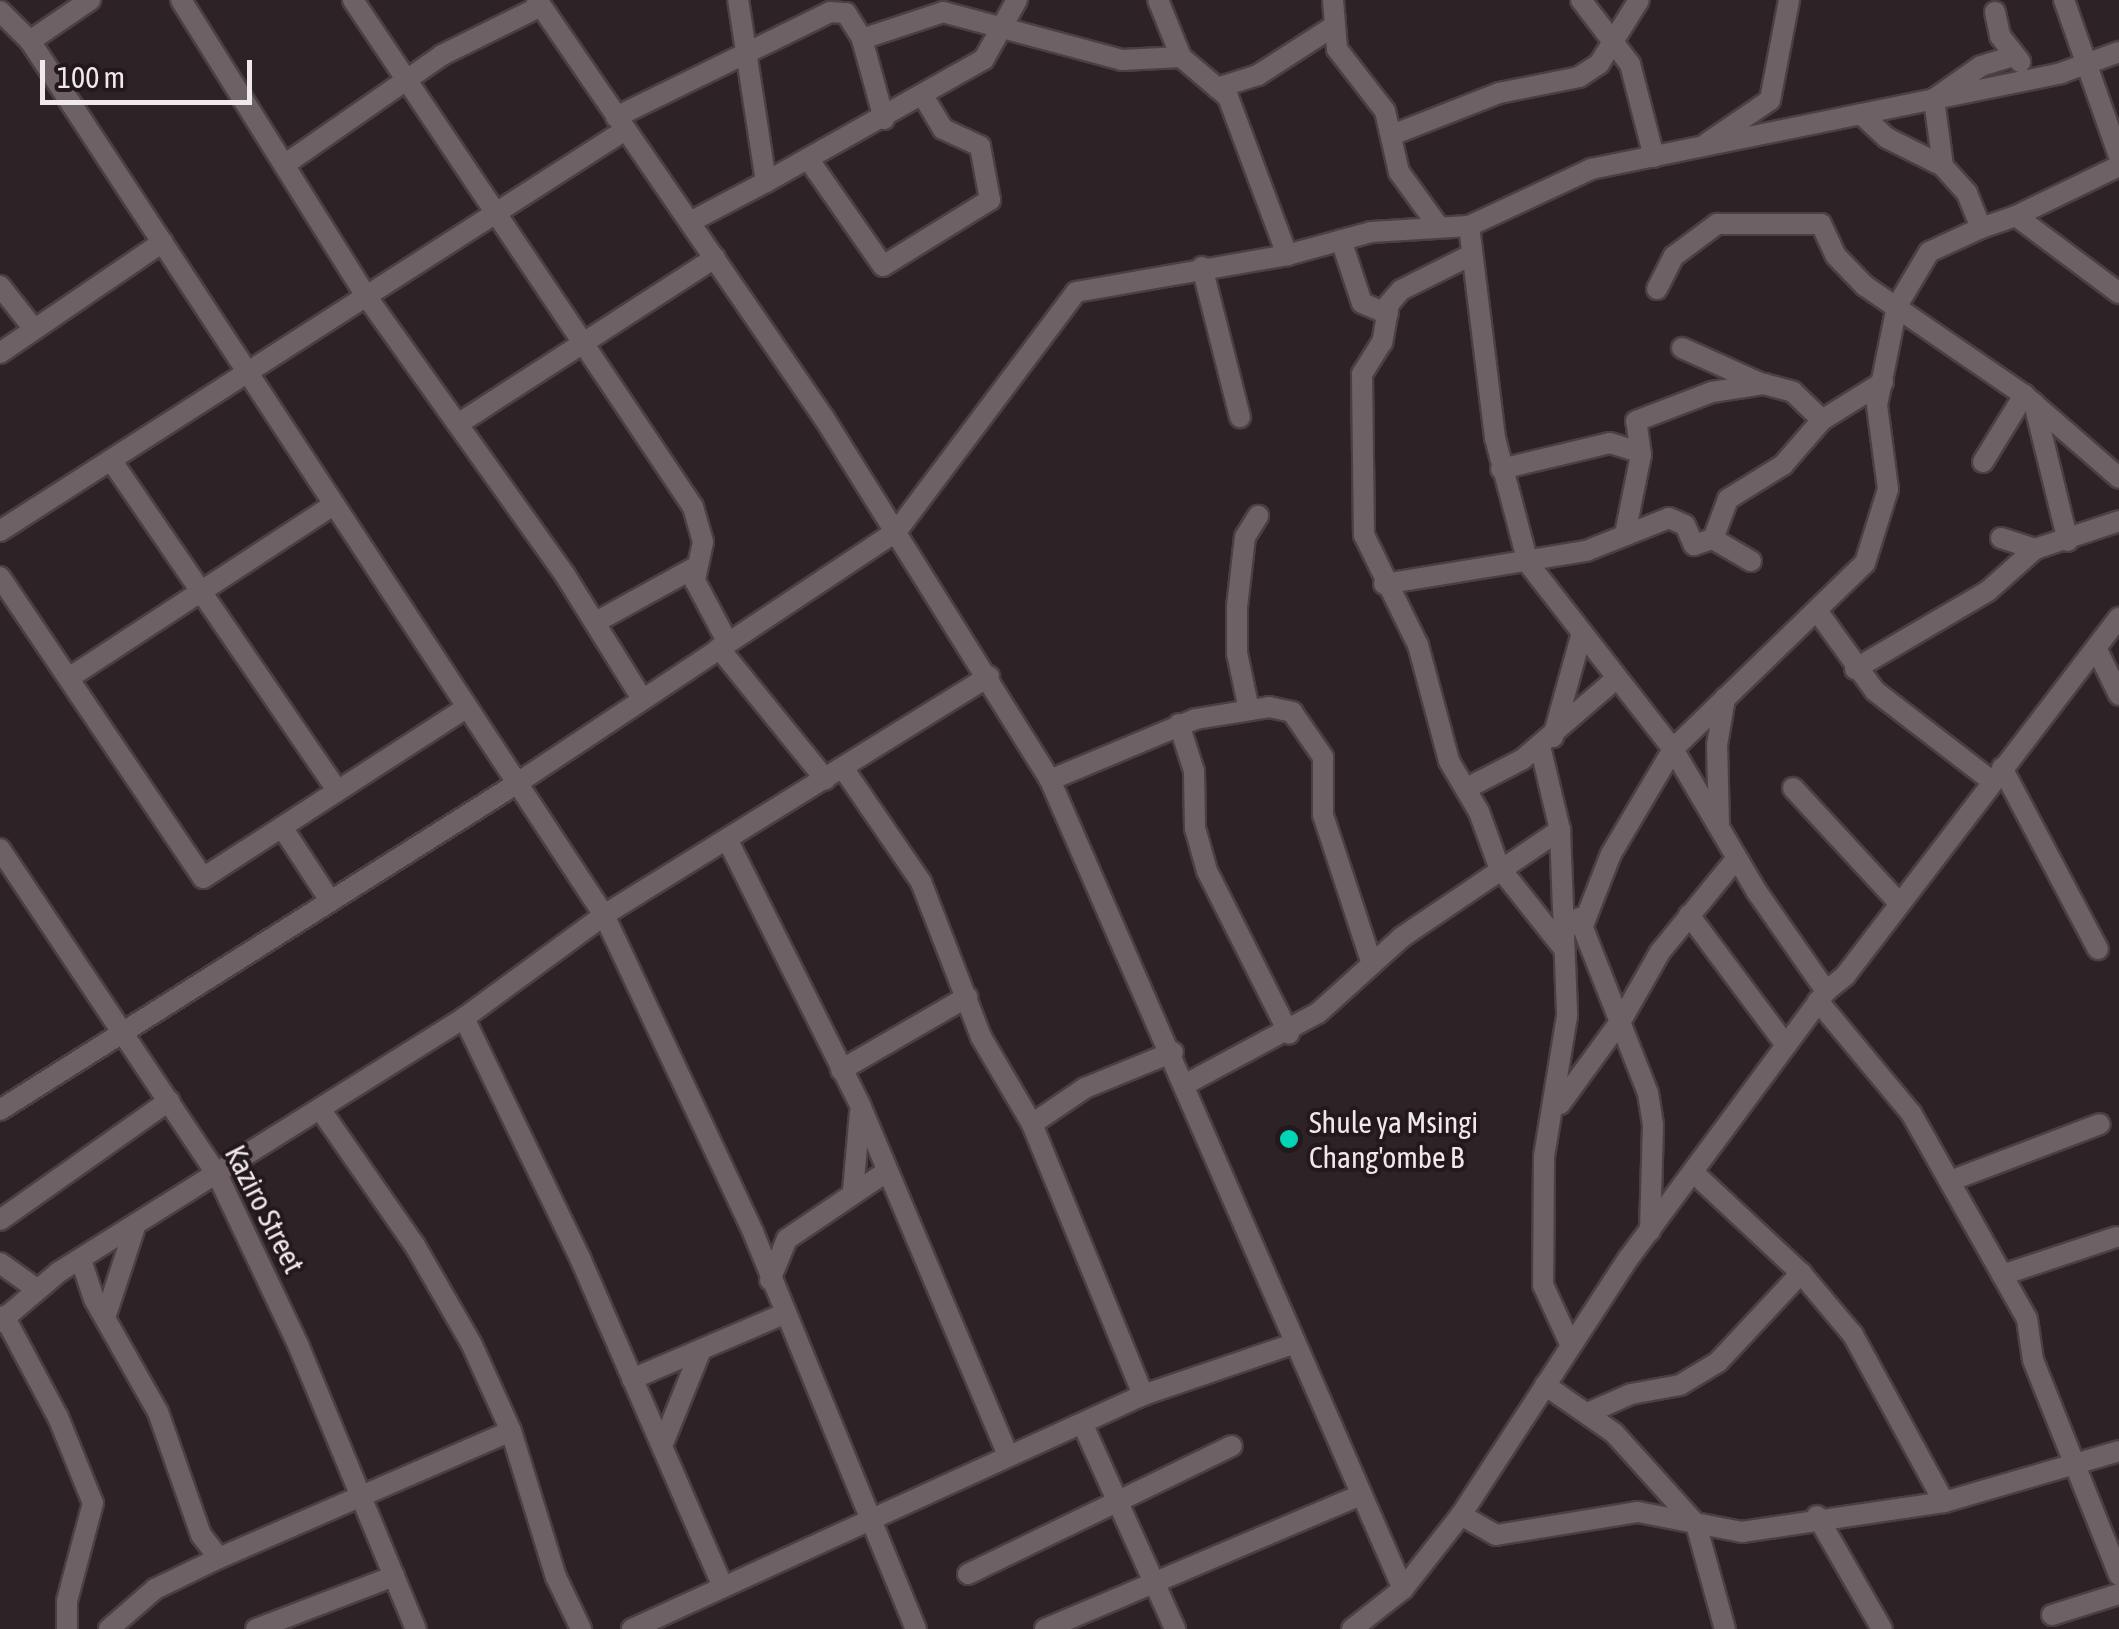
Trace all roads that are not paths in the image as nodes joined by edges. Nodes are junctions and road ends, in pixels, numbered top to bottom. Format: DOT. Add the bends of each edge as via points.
graph roads {
  1 [pos="90,0"];
  2 [pos="182,0"];
  3 [pos="354,0"];
  4 [pos="738,0"];
  5 [pos="939,0"];
  6 [pos="1017,0"];
  7 [pos="1158,0"];
  8 [pos="1333,0"];
  9 [pos="1582,0"];
  10 [pos="1639,0"];
  11 [pos="1789,0"];
  12 [pos="2064,0"];
  13 [pos="539,3"];
  14 [pos="0,12"];
  15 [pos="1994,12"];
  16 [pos="956,16"];
  17 [pos="1002,28"];
  18 [pos="1331,28"];
  19 [pos="862,39"];
  20 [pos="30,41"];
  21 [pos="1611,43"];
  22 [pos="2119,52"];
  23 [pos="742,53"];
  24 [pos="2014,56"];
  25 [pos="1181,57"];
  26 [pos="2083,66"];
  27 [pos="2042,77"];
  28 [pos="408,79"];
  29 [pos="1217,88"];
  30 [pos="924,97"];
  31 [pos="1934,98"];
  32 [pos="1861,114"];
  33 [pos="884,119"];
  34 [pos="620,123"];
  35 [pos="1392,136"];
  36 [pos="1702,146"];
  37 [pos="2119,156"];
  38 [pos="1654,157"];
  39 [pos="808,160"];
  40 [pos="284,165"];
  41 [pos="1943,166"];
  42 [pos="2119,166"];
  43 [pos="766,182"];
  44 [pos="496,213"];
  45 [pos="2016,216"];
  46 [pos="690,222"];
  47 [pos="1469,226"];
  48 [pos="1440,227"];
  49 [pos="1981,228"];
  50 [pos="1342,240"];
  51 [pos="162,242"];
  52 [pos="1288,255"];
  53 [pos="1471,255"];
  54 [pos="714,258"];
  55 [pos="1202,268"];
  56 [pos="0,286"];
  57 [pos="1657,288"];
  58 [pos="364,293"];
  59 [pos="2119,293"];
  60 [pos="1897,306"];
  61 [pos="1388,314"];
  62 [pos="33,328"];
  63 [pos="582,340"];
  64 [pos="1682,348"];
  65 [pos="0,353"];
  66 [pos="248,373"];
  67 [pos="1883,382"];
  68 [pos="1764,384"];
  69 [pos="2029,399"];
  70 [pos="1240,417"];
  71 [pos="1822,420"];
  72 [pos="458,424"];
  73 [pos="1640,452"];
  74 [pos="111,460"];
  75 [pos="1983,462"];
  76 [pos="1501,469"];
  77 [pos="2119,478"];
  78 [pos="333,506"];
  79 [pos="1258,516"];
  80 [pos="2119,520"];
  81 [pos="0,531"];
  82 [pos="896,532"];
  83 [pos="1625,534"];
  84 [pos="2001,538"];
  85 [pos="1713,539"];
  86 [pos="2068,540"];
  87 [pos="2034,548"];
  88 [pos="1751,560"];
  89 [pos="1528,563"];
  90 [pos="692,569"];
  91 [pos="0,576"];
  92 [pos="1384,584"];
  93 [pos="200,592"];
  94 [pos="1818,612"];
  95 [pos="2119,618"];
  96 [pos="596,622"];
  97 [pos="1581,636"];
  98 [pos="724,645"];
  99 [pos="2097,650"];
  100 [pos="1855,669"];
  101 [pos="72,676"];
  102 [pos="989,676"];
  103 [pos="1617,678"];
  104 [pos="2119,695"];
  105 [pos="641,697"];
  106 [pos="1725,698"];
  107 [pos="464,709"];
  108 [pos="1249,710"];
  109 [pos="1179,724"];
  110 [pos="1547,742"];
  111 [pos="1673,749"];
  112 [pos="834,773"];
  113 [pos="1997,775"];
  114 [pos="1050,780"];
  115 [pos="516,784"];
  116 [pos="1467,788"];
  117 [pos="1793,788"];
  118 [pos="336,789"];
  119 [pos="282,828"];
  120 [pos="1560,830"];
  121 [pos="1719,832"];
  122 [pos="728,841"];
  123 [pos="0,849"];
  124 [pos="1736,859"];
  125 [pos="1499,867"];
  126 [pos="1561,875"];
  127 [pos="329,899"];
  128 [pos="1898,903"];
  129 [pos="604,915"];
  130 [pos="1689,915"];
  131 [pos="1582,928"];
  132 [pos="1564,948"];
  133 [pos="2098,949"];
  134 [pos="1372,964"];
  135 [pos="1822,996"];
  136 [pos="967,997"];
  137 [pos="464,1018"];
  138 [pos="1622,1019"];
  139 [pos="122,1032"];
  140 [pos="1288,1032"];
  141 [pos="1786,1045"];
  142 [pos="1173,1052"];
  143 [pos="841,1070"];
  144 [pos="1186,1084"];
  145 [pos="169,1101"];
  146 [pos="860,1105"];
  147 [pos="320,1109"];
  148 [pos="1556,1109"];
  149 [pos="0,1110"];
  150 [pos="1032,1124"];
  151 [pos="2100,1124"];
  152 [pos="886,1172"];
  153 [pos="1694,1173"];
  154 [pos="217,1174"];
  155 [pos="1950,1181"];
  156 [pos="853,1191"];
  157 [pos="0,1220"];
  158 [pos="134,1230"];
  159 [pos="1650,1231"];
  160 [pos="754,1232"];
  161 [pos="2116,1236"];
  162 [pos="787,1239"];
  163 [pos="81,1260"];
  164 [pos="0,1263"];
  165 [pos="1802,1273"];
  166 [pos="2002,1274"];
  167 [pos="770,1280"];
  168 [pos="36,1288"];
  169 [pos="784,1314"];
  170 [pos="104,1318"];
  171 [pos="2,1319"];
  172 [pos="1292,1344"];
  173 [pos="1571,1346"];
  174 [pos="701,1350"];
  175 [pos="632,1379"];
  176 [pos="1545,1385"];
  177 [pos="1143,1395"];
  178 [pos="1590,1412"];
  179 [pos="1083,1425"];
  180 [pos="512,1432"];
  181 [pos="664,1441"];
  182 [pos="1232,1446"];
  183 [pos="2119,1452"];
  184 [pos="1007,1453"];
  185 [pos="2072,1462"];
  186 [pos="1120,1496"];
  187 [pos="1359,1496"];
  188 [pos="359,1502"];
  189 [pos="1944,1502"];
  190 [pos="1462,1515"];
  191 [pos="868,1516"];
  192 [pos="1817,1516"];
  193 [pos="1696,1524"];
  194 [pos="220,1558"];
  195 [pos="968,1574"];
  196 [pos="2119,1575"];
  197 [pos="394,1576"];
  198 [pos="722,1584"];
  199 [pos="1156,1586"];
  200 [pos="1403,1589"];
  201 [pos="2119,1594"];
  202 [pos="2052,1615"];
  203 [pos="1083,1621"];
  204 [pos="67,1629"];
  205 [pos="109,1629"];
  206 [pos="256,1629"];
  207 [pos="416,1629"];
  208 [pos="580,1629"];
  209 [pos="632,1629"];
  210 [pos="916,1629"];
  211 [pos="1046,1629"];
  212 [pos="1175,1629"];
  213 [pos="1352,1629"];
  214 [pos="1724,1629"];
  215 [pos="1882,1629"];
  1 -- 20 [label="street"];
  2 -- 40 [label="street"];
  3 -- 28 [label="street"];
  4 -- 23 [label="street"];
  5 -- 16 [label="street"];
  6 -- 17 [label="street"];
  7 -- 25 [label="street"];
  8 -- 18 [label="street"];
  9 -- 21 [label="street"];
  10 -- 21 [label="street"];
  11 -- 36 [label="street" via="1770,100"];
  12 -- 26 [label="street"];
  13 -- 28 [label="street"];
  13 -- 34 [label="street"];
  14 -- 20 [label="street"];
  15 -- 24 [label="street"];
  16 -- 17 [label="street"];
  16 -- 19 [label="street" via="926,14"];
  17 -- 25 [label="street" via="1122,60"];
  17 -- 30 [label="street" via="984,59"];
  18 -- 29 [label="street" via="1258,75"];
  18 -- 35 [label="street" via="1352,74 1385,111"];
  19 -- 23 [label="street" via="846,13 830,12"];
  19 -- 33 [label="street"];
  20 -- 51 [label="street"];
  21 -- 35 [label="street" via="1579,77 1499,93"];
  21 -- 38 [label="street" via="1630,64"];
  22 -- 26 [label="street"];
  23 -- 34 [label="street"];
  23 -- 43 [label="street"];
  24 -- 27 [label="street"];
  24 -- 31 [label="street" via="1981,66"];
  25 -- 29 [label="street"];
  26 -- 27 [label="street"];
  26 -- 37 [label="street"];
  27 -- 31 [label="street"];
  28 -- 40 [label="street"];
  28 -- 44 [label="street"];
  29 -- 52 [label="street" via="1228,97"];
  30 -- 33 [label="street"];
  30 -- 39 [label="street" via="944,130 980,146 990,200 883,266"];
  31 -- 32 [label="street"];
  31 -- 41 [label="street"];
  32 -- 36 [label="street"];
  32 -- 41 [label="street" via="1887,138"];
  33 -- 39 [label="street"];
  34 -- 44 [label="street"];
  34 -- 46 [label="street"];
  35 -- 48 [label="street" via="1399,172"];
  36 -- 38 [label="street"];
  38 -- 47 [label="street" via="1555,181"];
  39 -- 43 [label="street"];
  40 -- 58 [label="street"];
  41 -- 49 [label="street" via="1968,194"];
  42 -- 45 [label="street"];
  43 -- 46 [label="street"];
  44 -- 58 [label="street"];
  44 -- 63 [label="street"];
  45 -- 49 [label="street"];
  45 -- 59 [label="street"];
  46 -- 54 [label="street"];
  47 -- 48 [label="street"];
  47 -- 53 [label="street"];
  48 -- 50 [label="street"];
  49 -- 60 [label="street" via="1929,252"];
  50 -- 52 [label="street"];
  50 -- 61 [label="street" via="1362,303"];
  51 -- 62 [label="street"];
  51 -- 66 [label="street"];
  52 -- 55 [label="street"];
  53 -- 61 [label="street" via="1401,290"];
  53 -- 76 [label="street"];
  54 -- 63 [label="street"];
  54 -- 82 [label="street"];
  55 -- 70 [label="street"];
  55 -- 82 [label="street" via="1076,292"];
  56 -- 62 [label="street"];
  57 -- 60 [label="street" via="1674,256 1717,224 1820,224 1848,271"];
  58 -- 66 [label="street"];
  58 -- 72 [label="street"];
  60 -- 67 [label="street"];
  60 -- 69 [label="street"];
  61 -- 92 [label="street" via="1359,388 1364,535"];
  62 -- 65 [label="street"];
  63 -- 72 [label="street"];
  63 -- 90 [label="street" via="698,518 702,542"];
  64 -- 68 [label="street"];
  66 -- 74 [label="street"];
  66 -- 78 [label="street"];
  67 -- 71 [label="street"];
  67 -- 94 [label="street" via="1877,405 1888,489 1865,563"];
  68 -- 71 [label="street" via="1792,392"];
  68 -- 73 [label="street" via="1712,392 1636,421"];
  69 -- 75 [label="street"];
  69 -- 77 [label="street"];
  69 -- 86 [label="street"];
  71 -- 85 [label="street" via="1784,465 1728,500"];
  72 -- 96 [label="street"];
  73 -- 76 [label="street" via="1610,443"];
  73 -- 83 [label="street"];
  74 -- 81 [label="street"];
  74 -- 93 [label="street"];
  76 -- 89 [label="street"];
  78 -- 93 [label="street"];
  78 -- 107 [label="street"];
  79 -- 108 [label="street" via="1245,537 1237,607 1237,653"];
  80 -- 86 [label="street"];
  82 -- 98 [label="street"];
  82 -- 102 [label="street"];
  83 -- 85 [label="street" via="1669,518 1685,526 1694,545"];
  83 -- 89 [label="street" via="1586,551"];
  84 -- 87 [label="street"];
  85 -- 88 [label="street"];
  86 -- 87 [label="street"];
  87 -- 100 [label="street" via="1988,591"];
  89 -- 92 [label="street"];
  89 -- 97 [label="street"];
  90 -- 96 [label="street"];
  90 -- 98 [label="street"];
  91 -- 101 [label="street"];
  92 -- 116 [label="street" via="1413,633 1449,761"];
  93 -- 101 [label="street"];
  93 -- 118 [label="street"];
  94 -- 100 [label="street"];
  94 -- 106 [label="street"];
  95 -- 99 [label="street"];
  96 -- 105 [label="street"];
  97 -- 103 [label="street"];
  97 -- 110 [label="street"];
  98 -- 105 [label="street"];
  98 -- 112 [label="street"];
  99 -- 104 [label="street"];
  99 -- 113 [label="street"];
  100 -- 113 [label="street"];
  101 -- 119 [label="street" via="204,878"];
  102 -- 112 [label="street"];
  102 -- 114 [label="street"];
  103 -- 110 [label="street"];
  103 -- 111 [label="street"];
  105 -- 115 [label="street"];
  106 -- 111 [label="street"];
  106 -- 121 [label="street" via="1717,745"];
  107 -- 115 [label="street"];
  107 -- 118 [label="street"];
  108 -- 109 [label="street"];
  108 -- 134 [label="street" via="1292,712 1316,740 1322,815"];
  109 -- 114 [label="street"];
  109 -- 140 [label="street" via="1194,771 1203,860"];
  110 -- 116 [label="street"];
  110 -- 120 [label="street"];
  111 -- 121 [label="street"];
  111 -- 131 [label="street" via="1610,854"];
  112 -- 122 [label="street"];
  112 -- 136 [label="street" via="921,882"];
  113 -- 128 [label="street"];
  113 -- 133 [label="street"];
  114 -- 142 [label="street"];
  115 -- 127 [label="street"];
  115 -- 129 [label="street"];
  116 -- 125 [label="street"];
  117 -- 128 [label="street"];
  118 -- 119 [label="street"];
  119 -- 127 [label="street"];
  120 -- 125 [label="street"];
  120 -- 126 [label="street"];
  121 -- 124 [label="street"];
  122 -- 129 [label="street"];
  122 -- 143 [label="street"];
  123 -- 139 [label="street, Kaziro Street"];
  124 -- 130 [label="street"];
  124 -- 135 [label="street"];
  125 -- 132 [label="street"];
  125 -- 134 [label="street"];
  126 -- 131 [label="street"];
  126 -- 132 [label="street"];
  127 -- 139 [label="street"];
  128 -- 135 [label="street" via="1845,976"];
  129 -- 137 [label="street"];
  129 -- 160 [label="street"];
  130 -- 138 [label="street"];
  130 -- 141 [label="street"];
  131 -- 138 [label="street"];
  132 -- 148 [label="street" via="1567,1016"];
  134 -- 140 [label="street"];
  135 -- 141 [label="street"];
  135 -- 155 [label="street" via="1911,1112"];
  136 -- 143 [label="street"];
  136 -- 150 [label="street" via="992,1062"];
  137 -- 147 [label="street"];
  137 -- 175 [label="street"];
  138 -- 148 [label="street"];
  138 -- 159 [label="street" via="1654,1125"];
  139 -- 145 [label="street, Kaziro Street"];
  139 -- 149 [label="street"];
  140 -- 144 [label="street"];
  141 -- 153 [label="street"];
  142 -- 144 [label="street"];
  142 -- 150 [label="street" via="1085,1088"];
  143 -- 146 [label="street"];
  144 -- 172 [label="street"];
  145 -- 154 [label="street, Kaziro Street"];
  145 -- 157 [label="street"];
  146 -- 152 [label="street"];
  146 -- 156 [label="street"];
  147 -- 154 [label="street"];
  147 -- 180 [label="street" via="414,1244"];
  148 -- 173 [label="street" via="1544,1157 1543,1285"];
  150 -- 177 [label="street"];
  151 -- 155 [label="street"];
  152 -- 156 [label="street"];
  152 -- 184 [label="street"];
  153 -- 159 [label="street"];
  153 -- 165 [label="street"];
  154 -- 158 [label="street"];
  154 -- 188 [label="street, Kaziro Street" via="299,1347"];
  155 -- 166 [label="street"];
  156 -- 162 [label="street"];
  158 -- 163 [label="street"];
  158 -- 170 [label="street"];
  159 -- 173 [label="street"];
  160 -- 162 [label="street"];
  160 -- 167 [label="street"];
  161 -- 166 [label="street"];
  162 -- 167 [label="street"];
  163 -- 168 [label="street"];
  163 -- 170 [label="street"];
  164 -- 168 [label="street"];
  165 -- 178 [label="street" via="1718,1362 1680,1385 1636,1392"];
  165 -- 189 [label="street" via="1873,1362"];
  166 -- 185 [label="street" via="2027,1320 2033,1360 2064,1427"];
  167 -- 169 [label="street"];
  168 -- 171 [label="street"];
  169 -- 174 [label="street"];
  169 -- 191 [label="street"];
  170 -- 194 [label="street" via="158,1412 201,1535"];
  171 -- 204 [label="street" via="58,1417 93,1503 66,1601"];
  172 -- 177 [label="street"];
  172 -- 187 [label="street"];
  173 -- 176 [label="street"];
  174 -- 175 [label="street"];
  174 -- 181 [label="street"];
  175 -- 181 [label="street"];
  176 -- 178 [label="street"];
  176 -- 190 [label="street"];
  177 -- 179 [label="street"];
  178 -- 193 [label="street"];
  179 -- 184 [label="street"];
  179 -- 186 [label="street"];
  180 -- 188 [label="street"];
  180 -- 208 [label="street" via="556,1577"];
  181 -- 198 [label="street"];
  182 -- 186 [label="street"];
  183 -- 185 [label="street"];
  184 -- 191 [label="street"];
  185 -- 189 [label="street"];
  185 -- 196 [label="street"];
  186 -- 195 [label="street"];
  186 -- 199 [label="street"];
  187 -- 199 [label="street"];
  187 -- 200 [label="street"];
  188 -- 194 [label="street"];
  188 -- 197 [label="street, Kaziro Street"];
  189 -- 192 [label="street"];
  190 -- 193 [label="street" via="1496,1535 1623,1513"];
  190 -- 200 [label="street"];
  191 -- 198 [label="street"];
  191 -- 210 [label="street"];
  192 -- 193 [label="street" via="1742,1532"];
  192 -- 215 [label="street"];
  193 -- 214 [label="street"];
  194 -- 205 [label="street" via="155,1588"];
  197 -- 206 [label="street"];
  197 -- 207 [label="street, Kaziro Street"];
  198 -- 209 [label="street"];
  199 -- 203 [label="street"];
  199 -- 212 [label="street"];
  200 -- 213 [label="street"];
  201 -- 202 [label="street"];
  203 -- 211 [label="street"];
}
